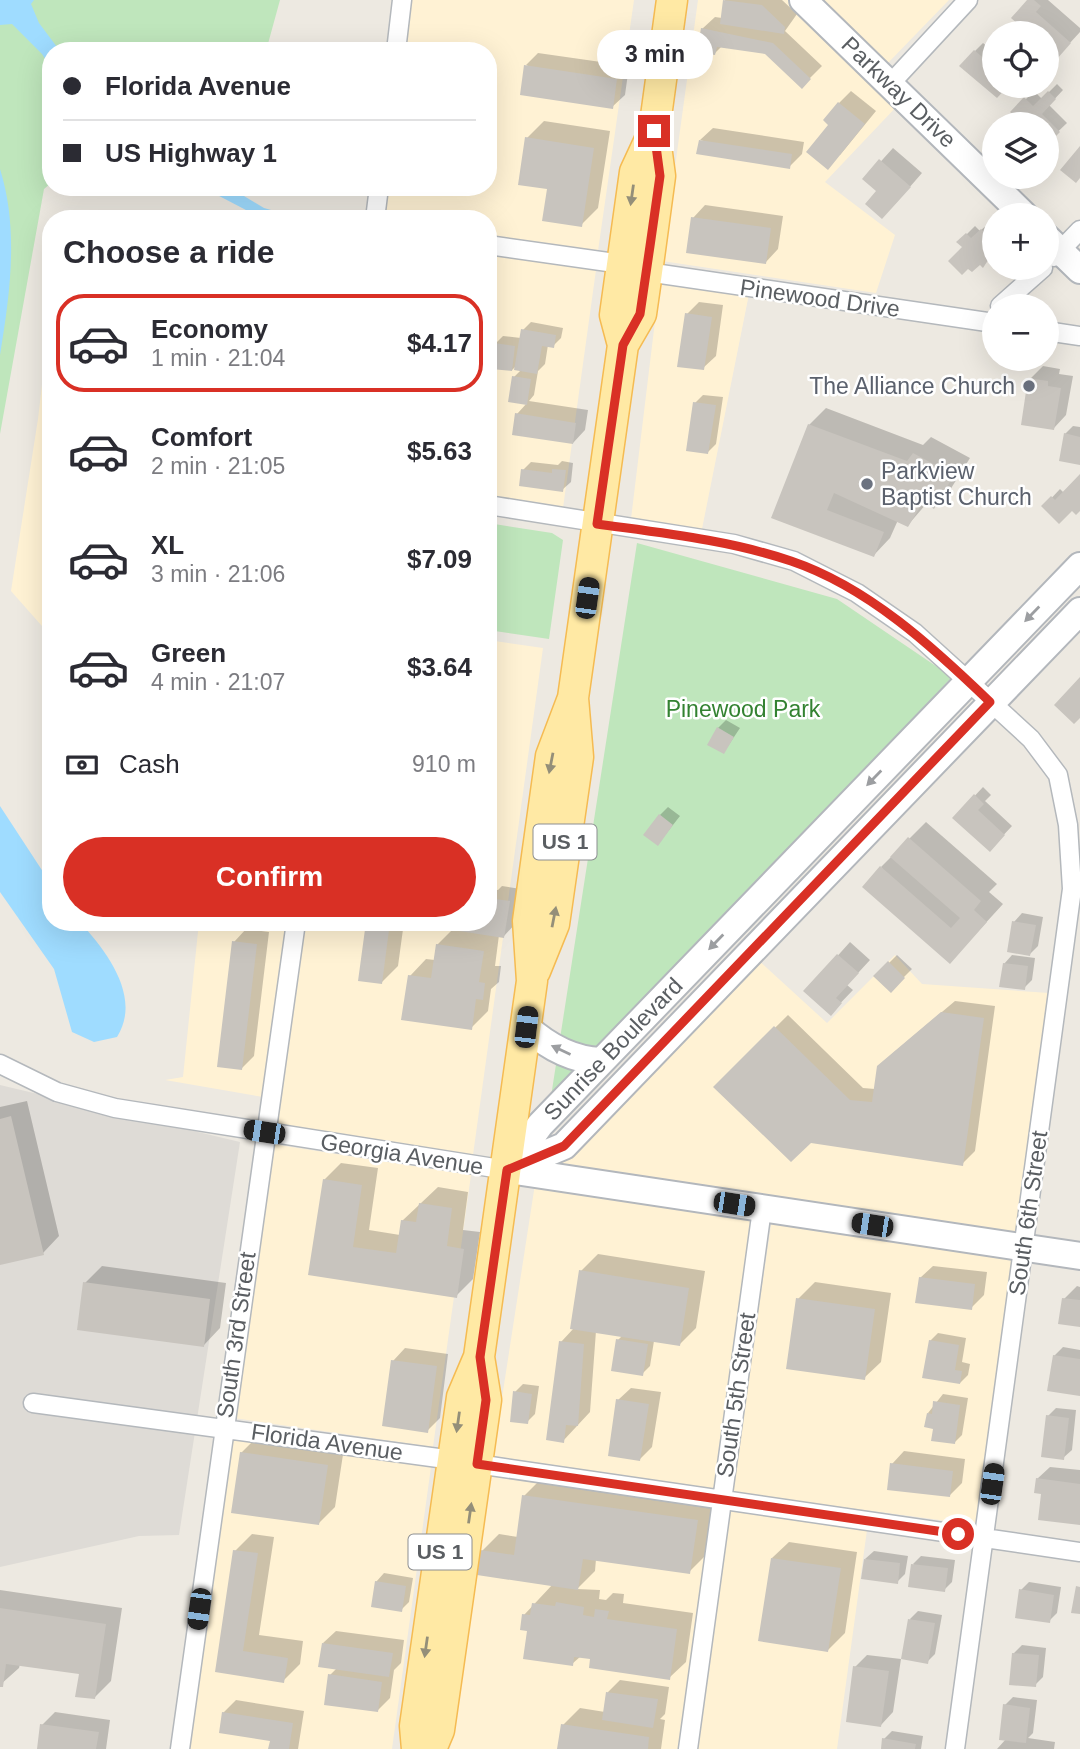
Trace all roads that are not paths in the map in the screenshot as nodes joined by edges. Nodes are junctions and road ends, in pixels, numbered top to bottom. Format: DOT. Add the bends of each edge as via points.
graph roads {
  1 [pos="402,0"];
  2 [pos="672,0"];
  3 [pos="803,0"];
  4 [pos="968,0"];
  5 [pos="397,42"];
  6 [pos="891,83"];
  7 [pos="1012,203"];
  8 [pos="1080,230"];
  9 [pos="497,246"];
  10 [pos="1059,247"];
  11 [pos="1059,260"];
  12 [pos="634,268"];
  13 [pos="1080,270"];
  14 [pos="1025,280"];
  15 [pos="1012,294"];
  16 [pos="982,318"];
  17 [pos="1059,333"];
  18 [pos="1080,335"];
  19 [pos="497,507"];
  20 [pos="597,524"];
  21 [pos="1080,566"];
  22 [pos="1080,611"];
  23 [pos="968,680"];
  24 [pos="990,702"];
  25 [pos="295,931"];
  26 [pos="526,1027"];
  27 [pos="601,1061"];
  28 [pos="0,1064"];
  29 [pos="264,1132"];
  30 [pos="507,1170"];
  31 [pos="762,1209"];
  32 [pos="1024,1248"];
  33 [pos="1080,1256"];
  34 [pos="33,1403"];
  35 [pos="223,1426"];
  36 [pos="465,1462"];
  37 [pos="722,1499"];
  38 [pos="984,1538"];
  39 [pos="1080,1552"];
  40 [pos="180,1749"];
  41 [pos="417,1749"];
  42 [pos="431,1749"];
  43 [pos="688,1749"];
  44 [pos="955,1749"];
  1 -- 5 [label="street"];
  2 -- 12 [label="main road, US 1" via="654,131 635,172"];
  3 -- 6 [label="main road, Parkway Drive"];
  4 -- 6 [label="street"];
  6 -- 7 [label="main road, Parkway Drive"];
  8 -- 10 [label="street"];
  9 -- 12 [label="street, Pinewood Drive"];
  11 -- 13 [label="main road"];
  12 -- 16 [label="street, Pinewood Drive"];
  12 -- 20 [label="main road, US 1" via="615,315 623,345"];
  14 -- 15 [label="street"];
  17 -- 18 [label="street"];
  19 -- 20 [label="street, South 6th Street"];
  20 -- 23 [label="street, South 6th Street" via="734,544 794,561 857,593 915,633"];
  20 -- 26 [label="main road, US 1" via="573,698 551,756 528,921 531,981"];
  21 -- 23 [label="main road, Sunrise Boulevard, one-way"];
  22 -- 24 [label="main road, Sunrise Boulevard"];
  23 -- 24 [label="street, South 6th Street"];
  23 -- 27 [label="main road, Sunrise Boulevard, one-way"];
  24 -- 30 [label="main road, Sunrise Boulevard" via="564,1146"];
  24 -- 32 [label="street, South 6th Street" via="1031,739 1058,775 1069,838 1072,889"];
  25 -- 29 [label="street, South 3rd Street" via="270,1119"];
  27 -- 26 [label="main road, one-way" via="556,1049"];
  26 -- 30 [label="main road, US 1"];
  27 -- 30 [label="main road, Sunrise Boulevard" via="540,1125"];
  28 -- 29 [label="street, Georgia Avenue" via="57,1092 115,1108"];
  29 -- 30 [label="street, Georgia Avenue"];
  29 -- 35 [label="street, South 3rd Street"];
  30 -- 31 [label="main road, Georgia Avenue"];
  30 -- 36 [label="main road, US 1" via="480,1357 486,1400"];
  31 -- 32 [label="main road, Georgia Avenue"];
  31 -- 37 [label="street, South 5th Street"];
  32 -- 33 [label="main road, Georgia Avenue"];
  32 -- 38 [label="street, South 6th Street"];
  34 -- 35 [label="street, Florida Avenue"];
  35 -- 36 [label="street, Florida Avenue"];
  35 -- 40 [label="street, South 3rd Street"];
  36 -- 37 [label="street, Florida Avenue"];
  36 -- 41 [label="main road, US 1, one-way" via="415,1726"];
  42 -- 36 [label="main road, US 1, one-way" via="439,1730"];
  37 -- 38 [label="street, Florida Avenue"];
  37 -- 43 [label="street, South 5th Street"];
  38 -- 39 [label="street, Florida Avenue"];
  38 -- 44 [label="street, South 6th Street"];
}
